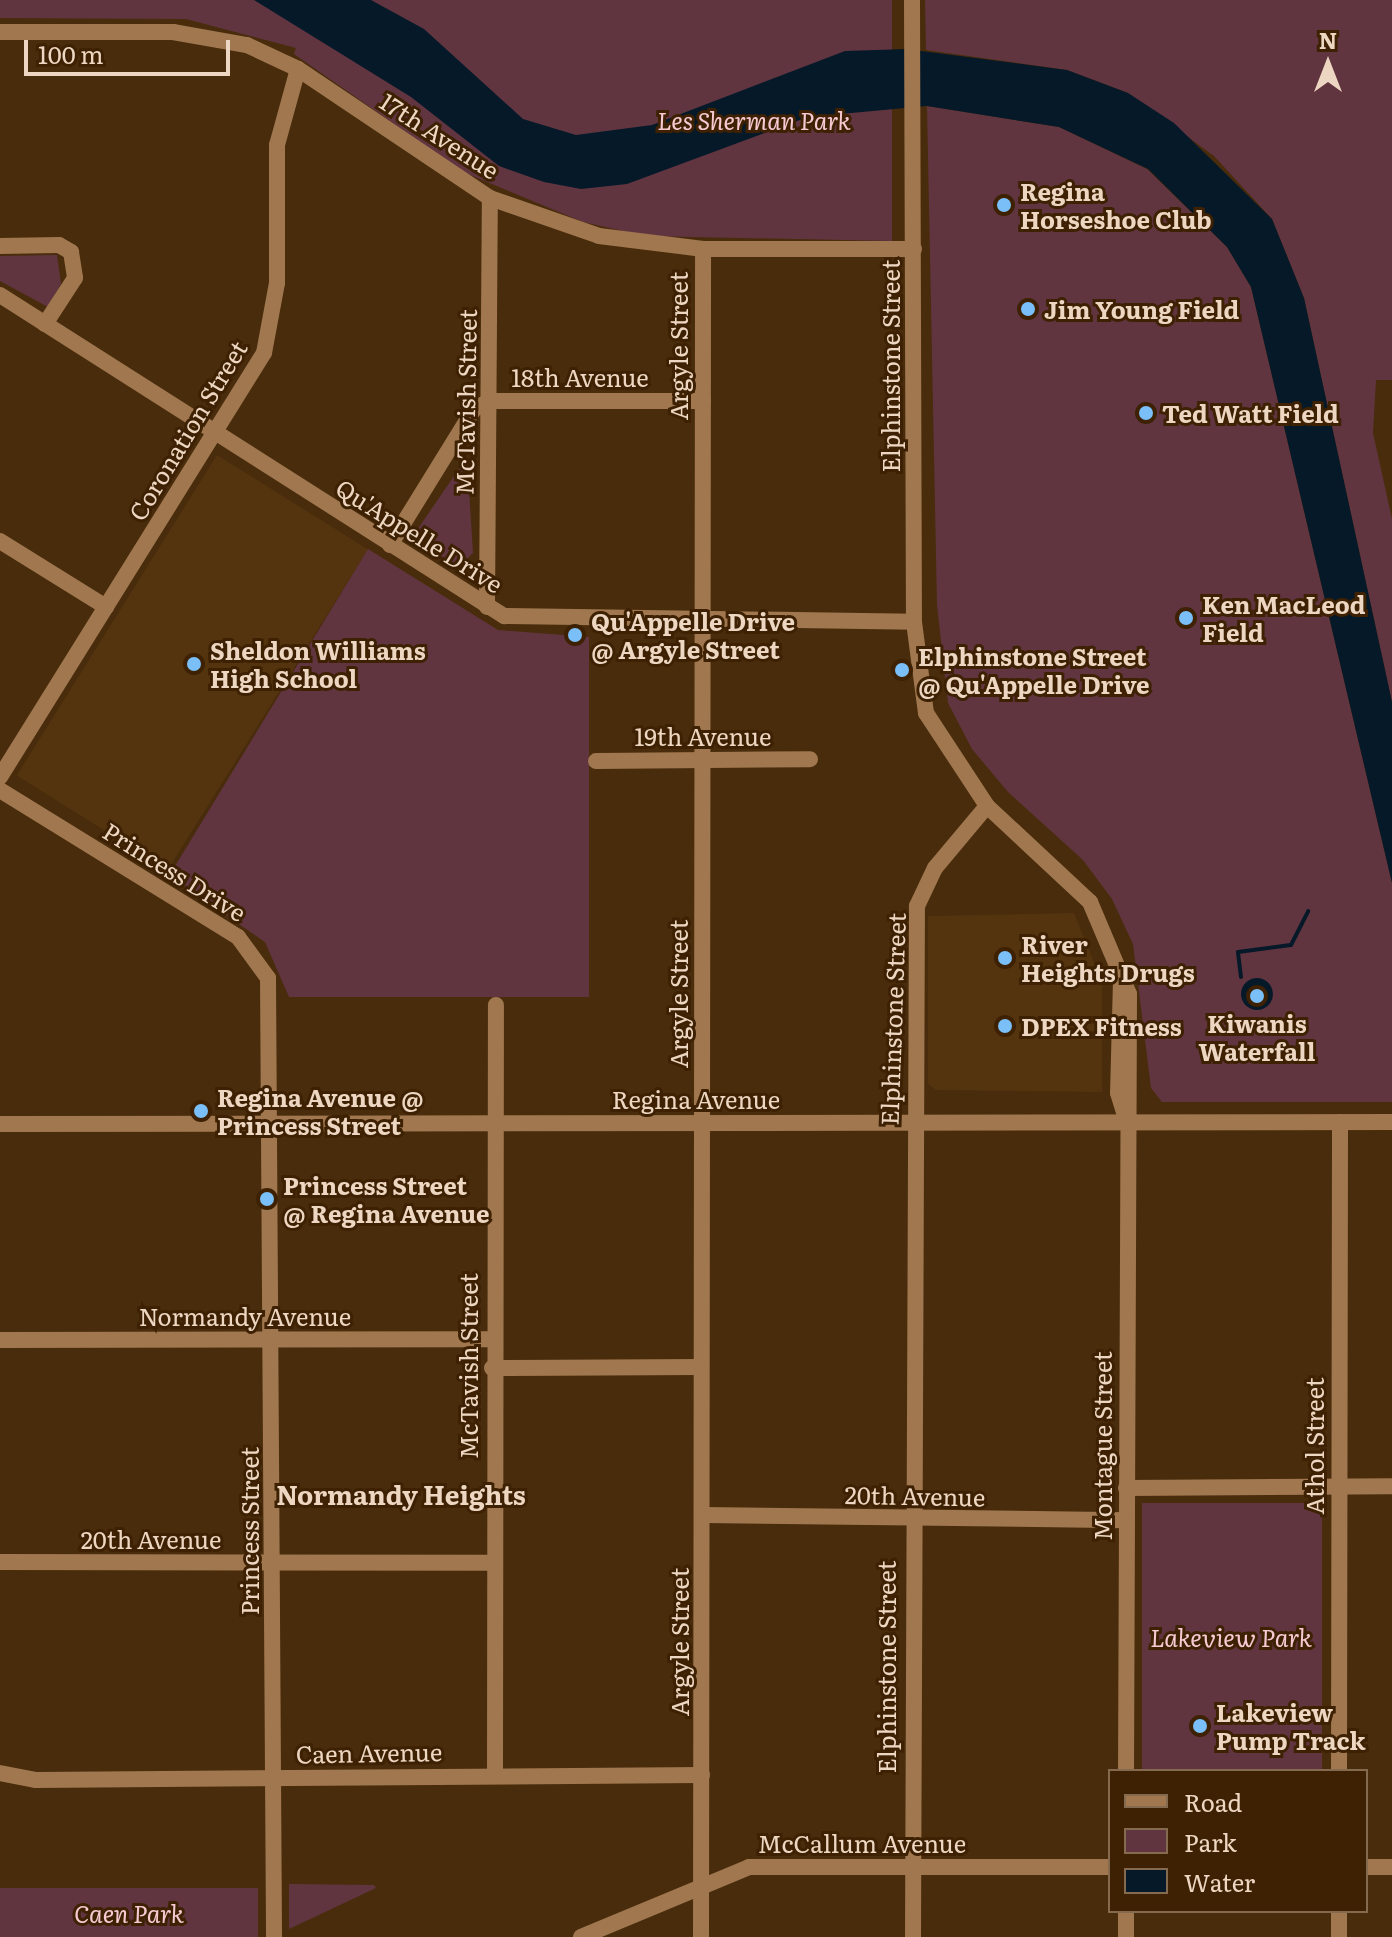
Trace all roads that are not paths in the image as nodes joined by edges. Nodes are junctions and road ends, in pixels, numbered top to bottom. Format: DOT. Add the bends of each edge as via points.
graph roads {
  1 [pos="912,0"];
  2 [pos="0,32"];
  3 [pos="298,69"];
  4 [pos="490,198"];
  5 [pos="0,246"];
  6 [pos="703,249"];
  7 [pos="914,249"];
  8 [pos="0,295"];
  9 [pos="45,324"];
  10 [pos="490,401"];
  11 [pos="703,401"];
  12 [pos="215,432"];
  13 [pos="0,541"];
  14 [pos="390,545"];
  15 [pos="106,607"];
  16 [pos="487,607"];
  17 [pos="699,622"];
  18 [pos="914,622"];
  19 [pos="702,759"];
  20 [pos="810,759"];
  21 [pos="596,761"];
  22 [pos="0,777"];
  23 [pos="0,790"];
  24 [pos="987,806"];
  25 [pos="496,1005"];
  26 [pos="912,1122"];
  27 [pos="1127,1122"];
  28 [pos="1340,1122"];
  29 [pos="1392,1122"];
  30 [pos="702,1123"];
  31 [pos="0,1124"];
  32 [pos="496,1124"];
  33 [pos="272,1125"];
  34 [pos="491,1339"];
  35 [pos="0,1340"];
  36 [pos="273,1340"];
  37 [pos="701,1367"];
  38 [pos="492,1368"];
  39 [pos="1338,1486"];
  40 [pos="1392,1486"];
  41 [pos="1126,1488"];
  42 [pos="703,1515"];
  43 [pos="909,1518"];
  44 [pos="1126,1520"];
  45 [pos="0,1562"];
  46 [pos="273,1563"];
  47 [pos="494,1563"];
  48 [pos="1126,1769"];
  49 [pos="1339,1769"];
  50 [pos="0,1773"];
  51 [pos="495,1775"];
  52 [pos="702,1775"];
  53 [pos="273,1777"];
  54 [pos="910,1867"];
  55 [pos="1108,1867"];
  56 [pos="1368,1867"];
  57 [pos="1392,1867"];
  58 [pos="701,1883"];
  59 [pos="1126,1913"];
  60 [pos="1339,1913"];
  61 [pos="274,1937"];
  62 [pos="581,1937"];
  63 [pos="701,1937"];
  64 [pos="913,1937"];
  65 [pos="1126,1937"];
  66 [pos="1339,1937"];
  1 -- 7 [label="street, Elphinstone Street"];
  2 -- 3 [label="street, 17th Avenue" via="208,36"];
  3 -- 4 [label="street, 17th Avenue"];
  3 -- 12 [label="street, Coronation Street" via="277,145 272,328"];
  4 -- 6 [label="street, 17th Avenue" via="599,236"];
  4 -- 10 [label="street, McTavish Street"];
  5 -- 9 [label="street" via="59,245 71,252 75,278"];
  6 -- 7 [label="street, 17th Avenue"];
  6 -- 11 [label="street, Argyle Street"];
  7 -- 18 [label="street, Elphinstone Street"];
  8 -- 9 [label="street, Qu'Appelle Drive"];
  9 -- 12 [label="street, Qu'Appelle Drive"];
  10 -- 11 [label="street, 18th Avenue"];
  10 -- 14 [label="street, 18th Avenue" via="474,409"];
  10 -- 16 [label="street, McTavish Street"];
  11 -- 17 [label="street, Argyle Street"];
  12 -- 14 [label="street, Qu'Appelle Drive"];
  12 -- 15 [label="street, Coronation Street"];
  13 -- 15 [label="street"];
  14 -- 16 [label="street, Qu'Appelle Drive"];
  15 -- 22 [label="street, Coronation Street"];
  16 -- 17 [label="street, Qu'Appelle Drive" via="527,622"];
  17 -- 18 [label="street, Qu'Appelle Drive"];
  17 -- 19 [label="street, Argyle Street"];
  18 -- 24 [label="street, Elphinstone Street" via="926,713"];
  19 -- 20 [label="street, 19th Avenue"];
  19 -- 21 [label="street, 19th Avenue"];
  19 -- 30 [label="street, Argyle Street"];
  23 -- 33 [label="street, Princess Drive" via="255,953 273,1005"];
  24 -- 26 [label="street, Elphinstone Street" via="935,868 917,906"];
  24 -- 27 [label="street, Montague Street" via="1090,902 1129,994 1133,1093"];
  25 -- 32 [label="street, McTavish Street"];
  26 -- 27 [label="street, Regina Avenue"];
  26 -- 30 [label="street, Regina Avenue"];
  26 -- 43 [label="street, Elphinstone Street"];
  27 -- 28 [label="street, Regina Avenue"];
  27 -- 41 [label="street, Montague Street"];
  28 -- 29 [label="street, Regina Avenue"];
  28 -- 39 [label="street, Athol Street"];
  30 -- 32 [label="street, Regina Avenue"];
  30 -- 37 [label="street, Argyle Street"];
  31 -- 33 [label="street, Regina Avenue"];
  32 -- 33 [label="street, Regina Avenue"];
  32 -- 34 [label="street, McTavish Street"];
  33 -- 36 [label="street, Princess Street"];
  34 -- 36 [label="street, Normandy Avenue"];
  34 -- 38 [label="street, McTavish Street"];
  35 -- 36 [label="street, Normandy Avenue"];
  36 -- 46 [label="street, Princess Street"];
  37 -- 38 [label="street"];
  37 -- 42 [label="street, Argyle Street"];
  38 -- 47 [label="street, McTavish Street"];
  39 -- 40 [label="street"];
  39 -- 41 [label="street"];
  39 -- 49 [label="street, Athol Street"];
  41 -- 44 [label="street, Montague Street"];
  42 -- 43 [label="street, 20th Avenue"];
  42 -- 52 [label="street, Argyle Street"];
  43 -- 44 [label="street, 20th Avenue"];
  43 -- 54 [label="street, Elphinstone Street"];
  44 -- 48 [label="street, Montague Street"];
  45 -- 46 [label="street, 20th Avenue"];
  46 -- 47 [label="street, 20th Avenue"];
  46 -- 53 [label="street, Princess Street"];
  47 -- 51 [label="street, McTavish Street"];
  50 -- 53 [label="street, Caen Avenue" via="36,1780"];
  51 -- 52 [label="street, Caen Avenue"];
  51 -- 53 [label="street, Caen Avenue"];
  52 -- 58 [label="street, Argyle Street"];
  53 -- 61 [label="street, Princess Street"];
  54 -- 55 [label="street, McCallum Avenue"];
  54 -- 58 [label="street, McCallum Avenue" via="749,1867"];
  54 -- 64 [label="street, Elphinstone Street"];
  56 -- 57 [label="street"];
  58 -- 62 [label="street, McCallum Avenue"];
  58 -- 63 [label="street, Argyle Street"];
  59 -- 65 [label="street"];
  60 -- 66 [label="street"];
}
